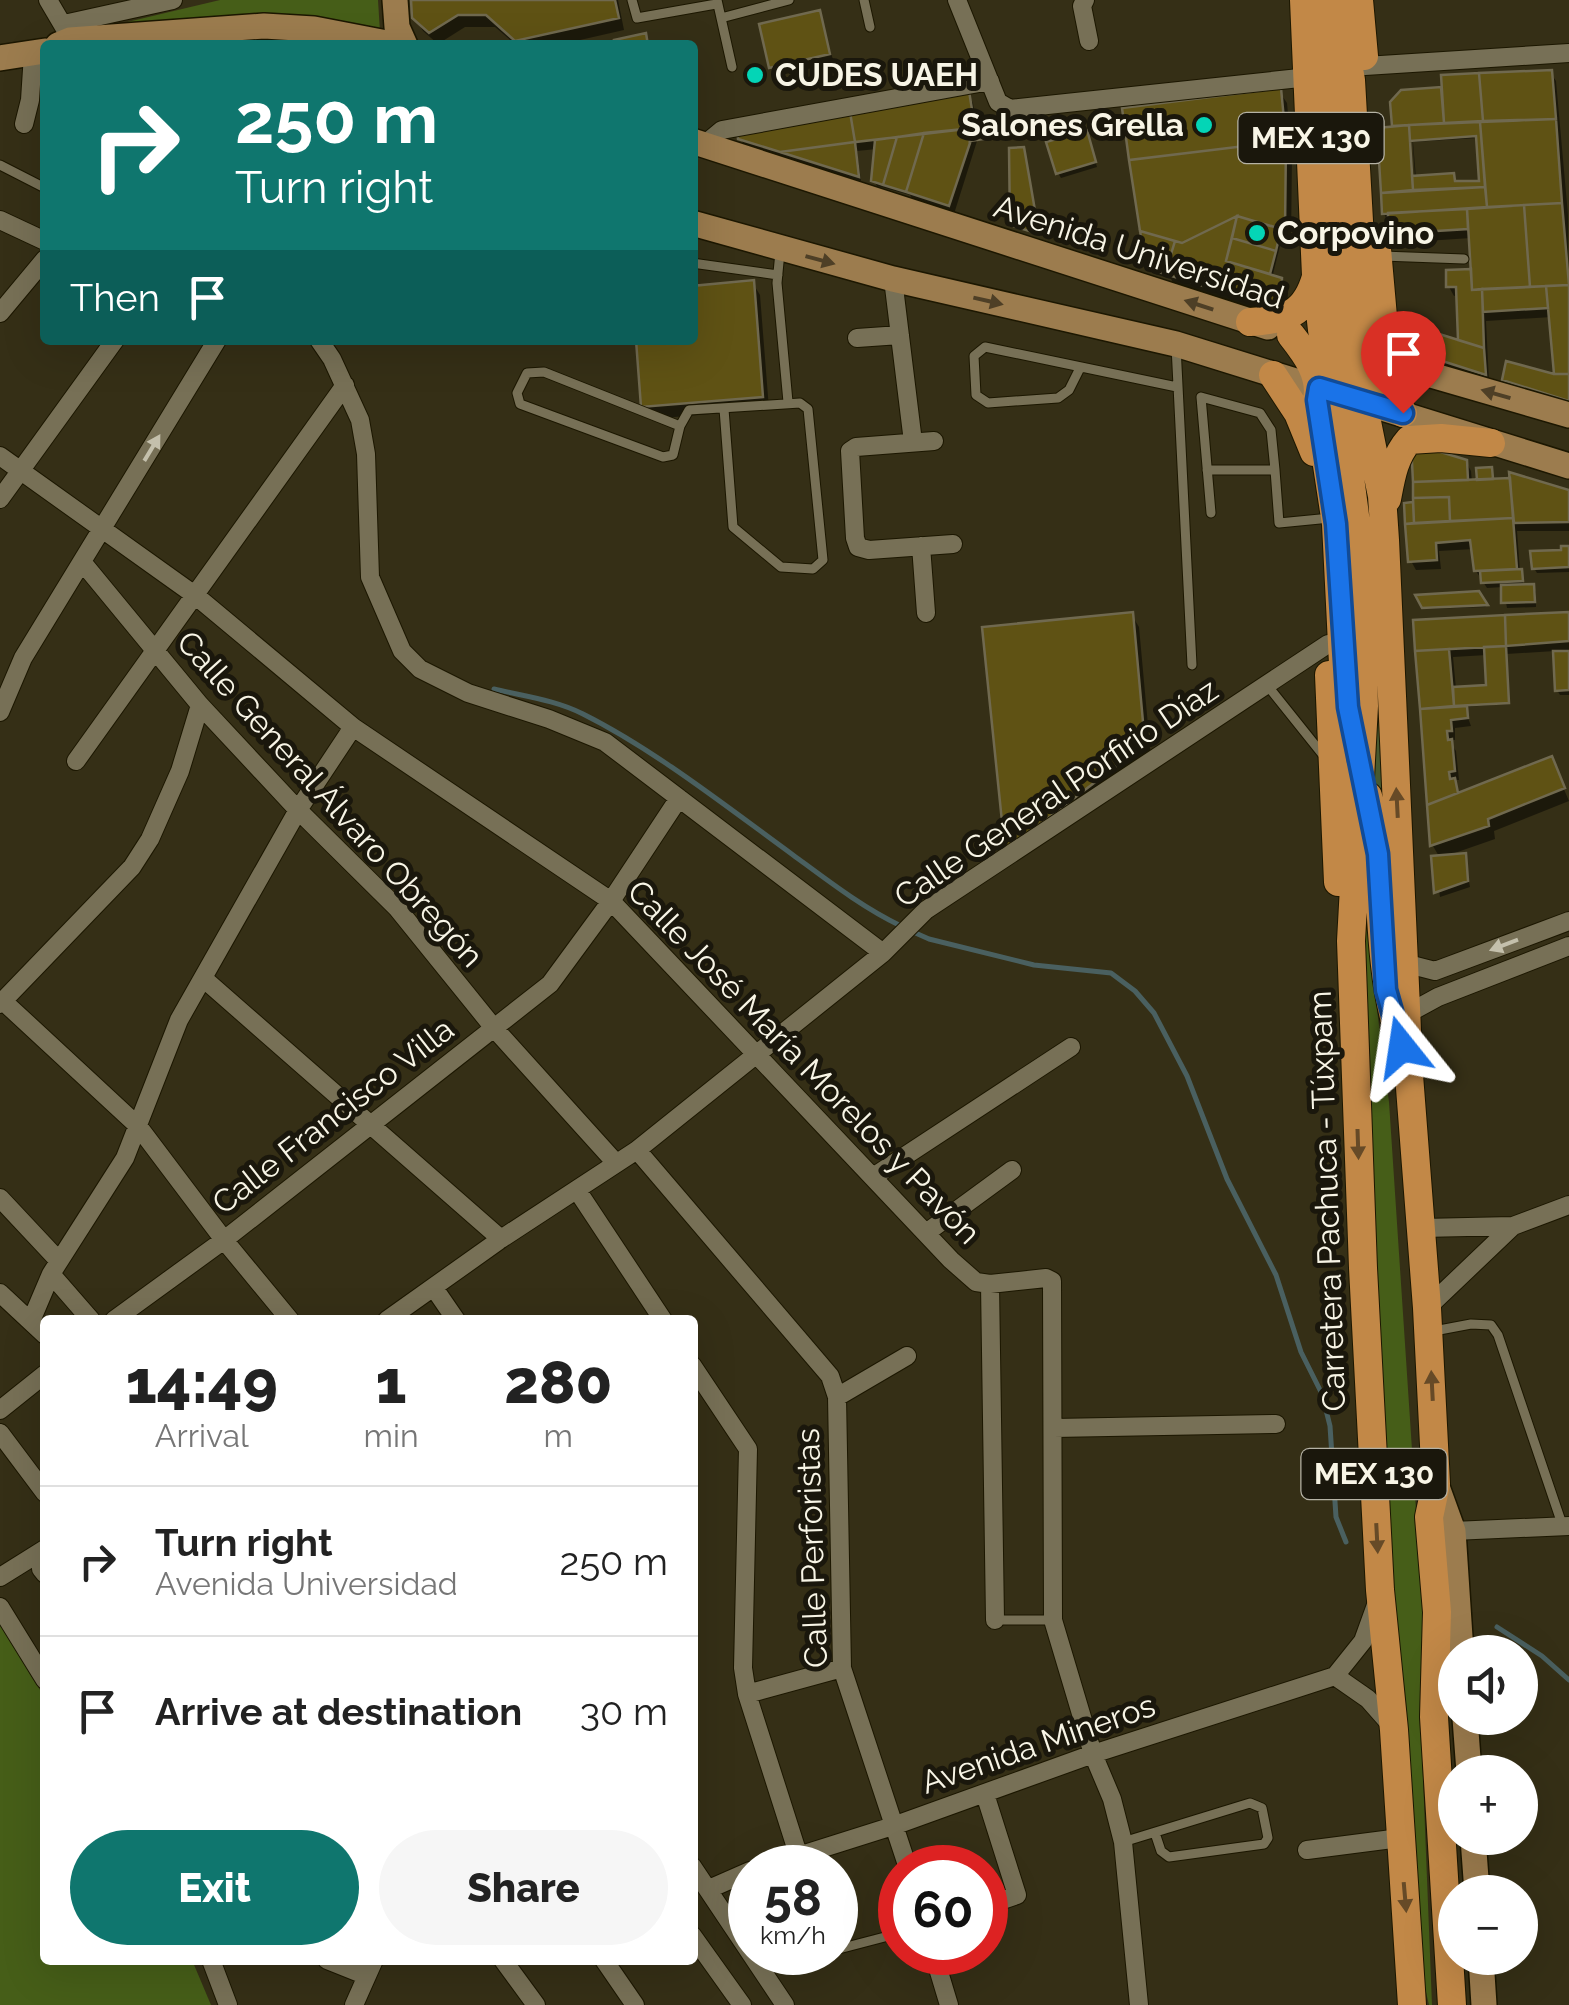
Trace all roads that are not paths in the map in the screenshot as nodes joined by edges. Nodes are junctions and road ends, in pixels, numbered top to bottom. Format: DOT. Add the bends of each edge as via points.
graph roads {
  1 [pos="48,0"];
  2 [pos="173,0"];
  3 [pos="395,0"];
  4 [pos="632,0"];
  5 [pos="789,0"];
  6 [pos="864,0"];
  7 [pos="957,0"];
  8 [pos="1085,0"];
  9 [pos="1304,0"];
  10 [pos="1333,0"];
  11 [pos="1359,0"];
  12 [pos="717,2"];
  13 [pos="721,18"];
  14 [pos="870,27"];
  15 [pos="261,36"];
  16 [pos="66,38"];
  17 [pos="371,40"];
  18 [pos="402,40"];
  19 [pos="1089,41"];
  20 [pos="40,52"];
  21 [pos="1569,53"];
  22 [pos="0,58"];
  23 [pos="40,60"];
  24 [pos="1365,66"];
  25 [pos="732,68"];
  26 [pos="1309,76"];
  27 [pos="990,81"];
  28 [pos="24,124"];
  29 [pos="698,148"];
  30 [pos="698,152"];
  31 [pos="0,165"];
  32 [pos="40,185"];
  33 [pos="698,212"];
  34 [pos="0,220"];
  35 [pos="698,226"];
  36 [pos="40,239"];
  37 [pos="1368,257"];
  38 [pos="1464,259"];
  39 [pos="779,262"];
  40 [pos="698,263"];
  41 [pos="40,265"];
  42 [pos="1316,276"];
  43 [pos="893,279"];
  44 [pos="0,313"];
  45 [pos="1250,322"];
  46 [pos="1285,333"];
  47 [pos="900,335"];
  48 [pos="858,338"];
  49 [pos="1176,344"];
  50 [pos="111,345"];
  51 [pos="213,345"];
  52 [pos="322,345"];
  53 [pos="1080,368"];
  54 [pos="1350,373"];
  55 [pos="1422,374"];
  56 [pos="1273,375"];
  57 [pos="345,385"];
  58 [pos="1176,387"];
  59 [pos="788,402"];
  60 [pos="724,409"];
  61 [pos="1406,415"];
  62 [pos="1569,415"];
  63 [pos="680,426"];
  64 [pos="934,441"];
  65 [pos="912,442"];
  66 [pos="1491,444"];
  67 [pos="0,456"];
  68 [pos="1569,466"];
  69 [pos="1207,470"];
  70 [pos="1275,470"];
  71 [pos="20,472"];
  72 [pos="0,499"];
  73 [pos="1211,513"];
  74 [pos="1383,515"];
  75 [pos="1320,518"];
  76 [pos="102,532"];
  77 [pos="953,544"];
  78 [pos="920,546"];
  79 [pos="83,563"];
  80 [pos="196,596"];
  81 [pos="926,613"];
  82 [pos="1328,644"];
  83 [pos="156,652"];
  84 [pos="1192,665"];
  85 [pos="1267,685"];
  86 [pos="200,705"];
  87 [pos="0,712"];
  88 [pos="353,726"];
  89 [pos="1360,758"];
  90 [pos="76,761"];
  91 [pos="1331,765"];
  92 [pos="678,798"];
  93 [pos="298,810"];
  94 [pos="611,901"];
  95 [pos="1569,921"];
  96 [pos="1351,941"];
  97 [pos="1569,946"];
  98 [pos="887,948"];
  99 [pos="1404,963"];
  100 [pos="203,978"];
  101 [pos="1,1003"];
  102 [pos="1407,1014"];
  103 [pos="494,1028"];
  104 [pos="1071,1048"];
  105 [pos="757,1052"];
  106 [pos="1410,1075"];
  107 [pos="138,1126"];
  108 [pos="372,1126"];
  109 [pos="637,1150"];
  110 [pos="616,1162"];
  111 [pos="1012,1170"];
  112 [pos="874,1177"];
  113 [pos="577,1190"];
  114 [pos="0,1198"];
  115 [pos="1569,1205"];
  116 [pos="1513,1226"];
  117 [pos="1465,1227"];
  118 [pos="1422,1228"];
  119 [pos="926,1233"];
  120 [pos="501,1239"];
  121 [pos="224,1240"];
  122 [pos="1470,1267"];
  123 [pos="55,1268"];
  124 [pos="983,1283"];
  125 [pos="434,1288"];
  126 [pos="0,1293"];
  127 [pos="88,1315"];
  128 [pos="121,1315"];
  129 [pos="286,1315"];
  130 [pos="394,1315"];
  131 [pos="453,1315"];
  132 [pos="660,1315"];
  133 [pos="1428,1320"];
  134 [pos="30,1321"];
  135 [pos="40,1330"];
  136 [pos="906,1356"];
  137 [pos="698,1374"];
  138 [pos="40,1378"];
  139 [pos="837,1397"];
  140 [pos="0,1410"];
  141 [pos="1276,1424"];
  142 [pos="1054,1428"];
  143 [pos="0,1433"];
  144 [pos="1436,1484"];
  145 [pos="40,1486"];
  146 [pos="1566,1526"];
  147 [pos="1452,1531"];
  148 [pos="40,1552"];
  149 [pos="0,1577"];
  150 [pos="1380,1590"];
  151 [pos="0,1607"];
  152 [pos="995,1620"];
  153 [pos="1052,1620"];
  154 [pos="1460,1635"];
  155 [pos="842,1668"];
  156 [pos="40,1672"];
  157 [pos="1335,1676"];
  158 [pos="746,1694"];
  159 [pos="1394,1730"];
  160 [pos="1093,1754"];
  161 [pos="985,1794"];
  162 [pos="896,1825"];
  163 [pos="1155,1833"];
  164 [pos="1400,1838"];
  165 [pos="1123,1842"];
  166 [pos="795,1845"];
  167 [pos="828,1845"];
  168 [pos="902,1845"];
  169 [pos="1001,1845"];
  170 [pos="1307,1850"];
  171 [pos="1008,1867"];
  172 [pos="698,1874"];
  173 [pos="728,1881"];
  174 [pos="709,1889"];
  175 [pos="1008,1898"];
  176 [pos="1409,1939"];
  177 [pos="698,1943"];
  178 [pos="213,1965"];
  179 [pos="508,1965"];
  180 [pos="607,1965"];
  181 [pos="370,1968"];
  182 [pos="941,1975"];
  183 [pos="1482,1975"];
  184 [pos="228,2005"];
  185 [pos="354,2005"];
  186 [pos="536,2005"];
  187 [pos="635,2005"];
  188 [pos="742,2005"];
  189 [pos="785,2005"];
  190 [pos="949,2005"];
  191 [pos="1139,2005"];
  192 [pos="1412,2005"];
  193 [pos="1426,2005"];
  194 [pos="1452,2005"];
  195 [pos="1484,2005"];
  1 -- 16 [label="street"];
  2 -- 16 [label="street"];
  3 -- 18 [label="main road"];
  4 -- 12 [label="lane" via="636,18"];
  5 -- 13 [label="lane"];
  6 -- 14 [label="lane"];
  7 -- 27 [label="street"];
  8 -- 19 [label="street"];
  9 -- 26 [label="main road, MEX 130"];
  10 -- 37 [label="main road" via="1351,80"];
  10 -- 54 [label="main road, MEX 130" via="1327,81"];
  11 -- 24 [label="main road"];
  12 -- 13 [label="lane"];
  13 -- 25 [label="lane"];
  15 -- 16 [label="main road"];
  15 -- 17 [label="main road" via="314,29"];
  20 -- 22 [label="main road"];
  21 -- 24 [label="street"];
  23 -- 28 [label="street"];
  24 -- 37 [label="main road"];
  26 -- 27 [label="street" via="1010,109 998,102"];
  26 -- 42 [label="main road, MEX 130"];
  27 -- 29 [label="street" via="722,130"];
  45 -- 30 [label="main road, Avenida Universidad, one-way" via="870,201 834,203 705,162"];
  31 -- 32 [label="lane"];
  33 -- 39 [label="main road" via="744,230"];
  34 -- 36 [label="street"];
  35 -- 39 [label="main road"];
  37 -- 38 [label="lane"];
  37 -- 54 [label="main road" via="1366,344"];
  39 -- 40 [label="lane"];
  39 -- 43 [label="main road, one-way"];
  39 -- 59 [label="lane"];
  41 -- 44 [label="street"];
  42 -- 45 [label="main road" via="1297,311"];
  42 -- 54 [label="main road, MEX 130" via="1322,330"];
  43 -- 47 [label="street"];
  43 -- 49 [label="main road, one-way"];
  45 -- 46 [label="main road, Avenida Universidad"];
  46 -- 54 [label="main road"];
  46 -- 56 [label="main road" via="1286,352"];
  47 -- 48 [label="street"];
  47 -- 65 [label="street"];
  49 -- 56 [label="main road"];
  49 -- 58 [label="lane"];
  50 -- 71 [label="street"];
  76 -- 51 [label="street, one-way"];
  52 -- 57 [label="street"];
  53 -- 53 [label="lane" via="985,347 974,356 976,394 988,403 1058,398"];
  53 -- 58 [label="lane"];
  54 -- 55 [label="main road"];
  54 -- 56 [label="main road"];
  54 -- 61 [label="main road"];
  54 -- 74 [label="main road, MEX 130"];
  54 -- 89 [label="main road, Carretera Pachuca - Túxpam / MEX 130" via="1364,706"];
  55 -- 61 [label="main road" via="1405,386"];
  62 -- 55 [label="main road, one-way"];
  56 -- 75 [label="main road" via="1314,451"];
  57 -- 80 [label="street"];
  57 -- 92 [label="street" via="366,454 370,577 402,651 420,669 468,693 605,742"];
  58 -- 84 [label="lane"];
  59 -- 60 [label="lane"];
  59 -- 60 [label="lane" via="808,409 823,560 813,568 781,566 732,528"];
  60 -- 63 [label="lane" via="689,410"];
  61 -- 66 [label="main road"];
  63 -- 63 [label="lane" via="544,372 527,373 517,393 520,404 663,457 673,455"];
  64 -- 65 [label="street"];
  65 -- 78 [label="street" via="856,446 848,456 858,547"];
  66 -- 68 [label="main road"];
  66 -- 74 [label="main road" via="1409,440 1394,466"];
  67 -- 71 [label="street"];
  69 -- 70 [label="lane"];
  69 -- 70 [label="lane" via="1201,396 1260,413 1271,430"];
  69 -- 73 [label="lane"];
  70 -- 75 [label="lane" via="1279,523"];
  71 -- 72 [label="street"];
  71 -- 76 [label="street"];
  99 -- 74 [label="main road, MEX 130, one-way"];
  75 -- 82 [label="main road"];
  76 -- 79 [label="street"];
  76 -- 80 [label="street, Calle José María Morelos y Pavón"];
  77 -- 78 [label="street"];
  78 -- 81 [label="street"];
  79 -- 83 [label="street, Calle General Álvaro Obregón"];
  79 -- 87 [label="street" via="23,658"];
  80 -- 83 [label="street"];
  80 -- 88 [label="street, Calle José María Morelos y Pavón"];
  82 -- 85 [label="street, Calle General Porfirio Díaz"];
  82 -- 91 [label="main road"];
  83 -- 86 [label="street, Calle General Álvaro Obregón"];
  83 -- 90 [label="street"];
  85 -- 91 [label="lane"];
  85 -- 98 [label="street, Calle General Porfirio Díaz" via="926,910"];
  86 -- 93 [label="street, Calle General Álvaro Obregón"];
  86 -- 101 [label="street" via="180,771 132,868"];
  88 -- 93 [label="street"];
  88 -- 94 [label="street, Calle José María Morelos y Pavón"];
  89 -- 96 [label="main road, Carretera Pachuca - Túxpam / MEX 130"];
  89 -- 106 [label="main road" via="1378,854 1386,990"];
  91 -- 96 [label="main road" via="1339,894"];
  92 -- 94 [label="street, Calle Francisco Villa"];
  92 -- 98 [label="street"];
  93 -- 100 [label="street"];
  93 -- 103 [label="street, Calle General Álvaro Obregón" via="397,908"];
  94 -- 103 [label="street, Calle Francisco Villa" via="550,984"];
  94 -- 105 [label="street, Calle José María Morelos y Pavón"];
  95 -- 99 [label="street, one-way" via="1435,971"];
  96 -- 150 [label="main road, Carretera Pachuca - Túxpam / MEX 130, one-way"];
  97 -- 102 [label="street"];
  98 -- 105 [label="street, Calle General Porfirio Díaz"];
  99 -- 102 [label="main road, MEX 130"];
  100 -- 107 [label="street" via="179,1020"];
  100 -- 108 [label="street"];
  101 -- 107 [label="street"];
  102 -- 106 [label="main road, MEX 130"];
  103 -- 108 [label="street, Calle Francisco Villa"];
  103 -- 110 [label="street, Calle General Álvaro Obregón"];
  104 -- 112 [label="street"];
  105 -- 109 [label="street, Calle General Porfirio Díaz"];
  105 -- 112 [label="street, Calle José María Morelos y Pavón"];
  106 -- 118 [label="main road, MEX 130"];
  107 -- 121 [label="street"];
  107 -- 123 [label="street"];
  108 -- 120 [label="street"];
  108 -- 121 [label="street, Calle Francisco Villa"];
  109 -- 110 [label="street, Calle General Porfirio Díaz"];
  109 -- 139 [label="street" via="830,1376"];
  110 -- 113 [label="street, Calle General Porfirio Díaz"];
  111 -- 119 [label="street"];
  112 -- 119 [label="street, Calle José María Morelos y Pavón"];
  113 -- 120 [label="street, Calle General Porfirio Díaz"];
  113 -- 132 [label="street"];
  114 -- 123 [label="street"];
  115 -- 116 [label="street"];
  116 -- 117 [label="street"];
  116 -- 122 [label="street"];
  117 -- 118 [label="street"];
  117 -- 122 [label="street"];
  118 -- 133 [label="main road, MEX 130"];
  119 -- 124 [label="street, Calle José María Morelos y Pavón"];
  120 -- 125 [label="street, Calle General Porfirio Díaz"];
  121 -- 128 [label="street, Calle Francisco Villa"];
  121 -- 129 [label="street"];
  122 -- 133 [label="street"];
  123 -- 127 [label="street"];
  123 -- 134 [label="street"];
  124 -- 142 [label="street" via="1052,1281"];
  124 -- 152 [label="street"];
  125 -- 130 [label="street, Calle General Porfirio Díaz"];
  125 -- 131 [label="street"];
  126 -- 134 [label="street"];
  144 -- 133 [label="main road, MEX 130, one-way"];
  133 -- 146 [label="lane" via="1491,1325 1498,1334"];
  134 -- 135 [label="street"];
  136 -- 139 [label="street"];
  137 -- 158 [label="street" via="748,1449"];
  138 -- 140 [label="street"];
  139 -- 155 [label="street, Calle Perforistas"];
  141 -- 142 [label="street"];
  142 -- 153 [label="street"];
  143 -- 145 [label="street"];
  144 -- 147 [label="main road, MEX 130"];
  144 -- 194 [label="main road, MEX 130" via="1429,1517 1434,1717"];
  146 -- 147 [label="street"];
  147 -- 154 [label="main road, MEX 130"];
  148 -- 149 [label="street"];
  150 -- 157 [label="street" via="1363,1642"];
  150 -- 159 [label="main road, Carretera Pachuca - Túxpam / MEX 130"];
  151 -- 156 [label="street"];
  152 -- 153 [label="lane"];
  153 -- 160 [label="street"];
  155 -- 158 [label="street"];
  155 -- 162 [label="street, Calle Perforistas"];
  157 -- 159 [label="street" via="1368,1699"];
  157 -- 160 [label="street, Avenida Mineros"];
  158 -- 166 [label="street"];
  159 -- 164 [label="main road, Carretera Pachuca - Túxpam / MEX 130"];
  160 -- 161 [label="street, Avenida Mineros"];
  160 -- 165 [label="street"];
  161 -- 162 [label="street, Avenida Mineros"];
  161 -- 169 [label="street"];
  162 -- 167 [label="street, Avenida Mineros"];
  162 -- 168 [label="street, Calle Perforistas"];
  163 -- 163 [label="lane" via="1168,1857 1264,1844 1268,1838 1262,1808 1250,1803"];
  163 -- 165 [label="lane"];
  164 -- 170 [label="street"];
  164 -- 176 [label="main road, Carretera Pachuca - Túxpam / MEX 130, one-way"];
  165 -- 191 [label="street"];
  171 -- 175 [label="street" via="1017,1895"];
  172 -- 174 [label="street"];
  173 -- 174 [label="street"];
  174 -- 189 [label="street"];
  176 -- 192 [label="main road, Carretera Pachuca - Túxpam / MEX 130"];
  176 -- 193 [label="main road"];
  177 -- 188 [label="street"];
  178 -- 184 [label="street"];
  179 -- 186 [label="street"];
  180 -- 187 [label="street"];
  181 -- 185 [label="street"];
  182 -- 190 [label="street"];
  183 -- 195 [label="main road"];
}
